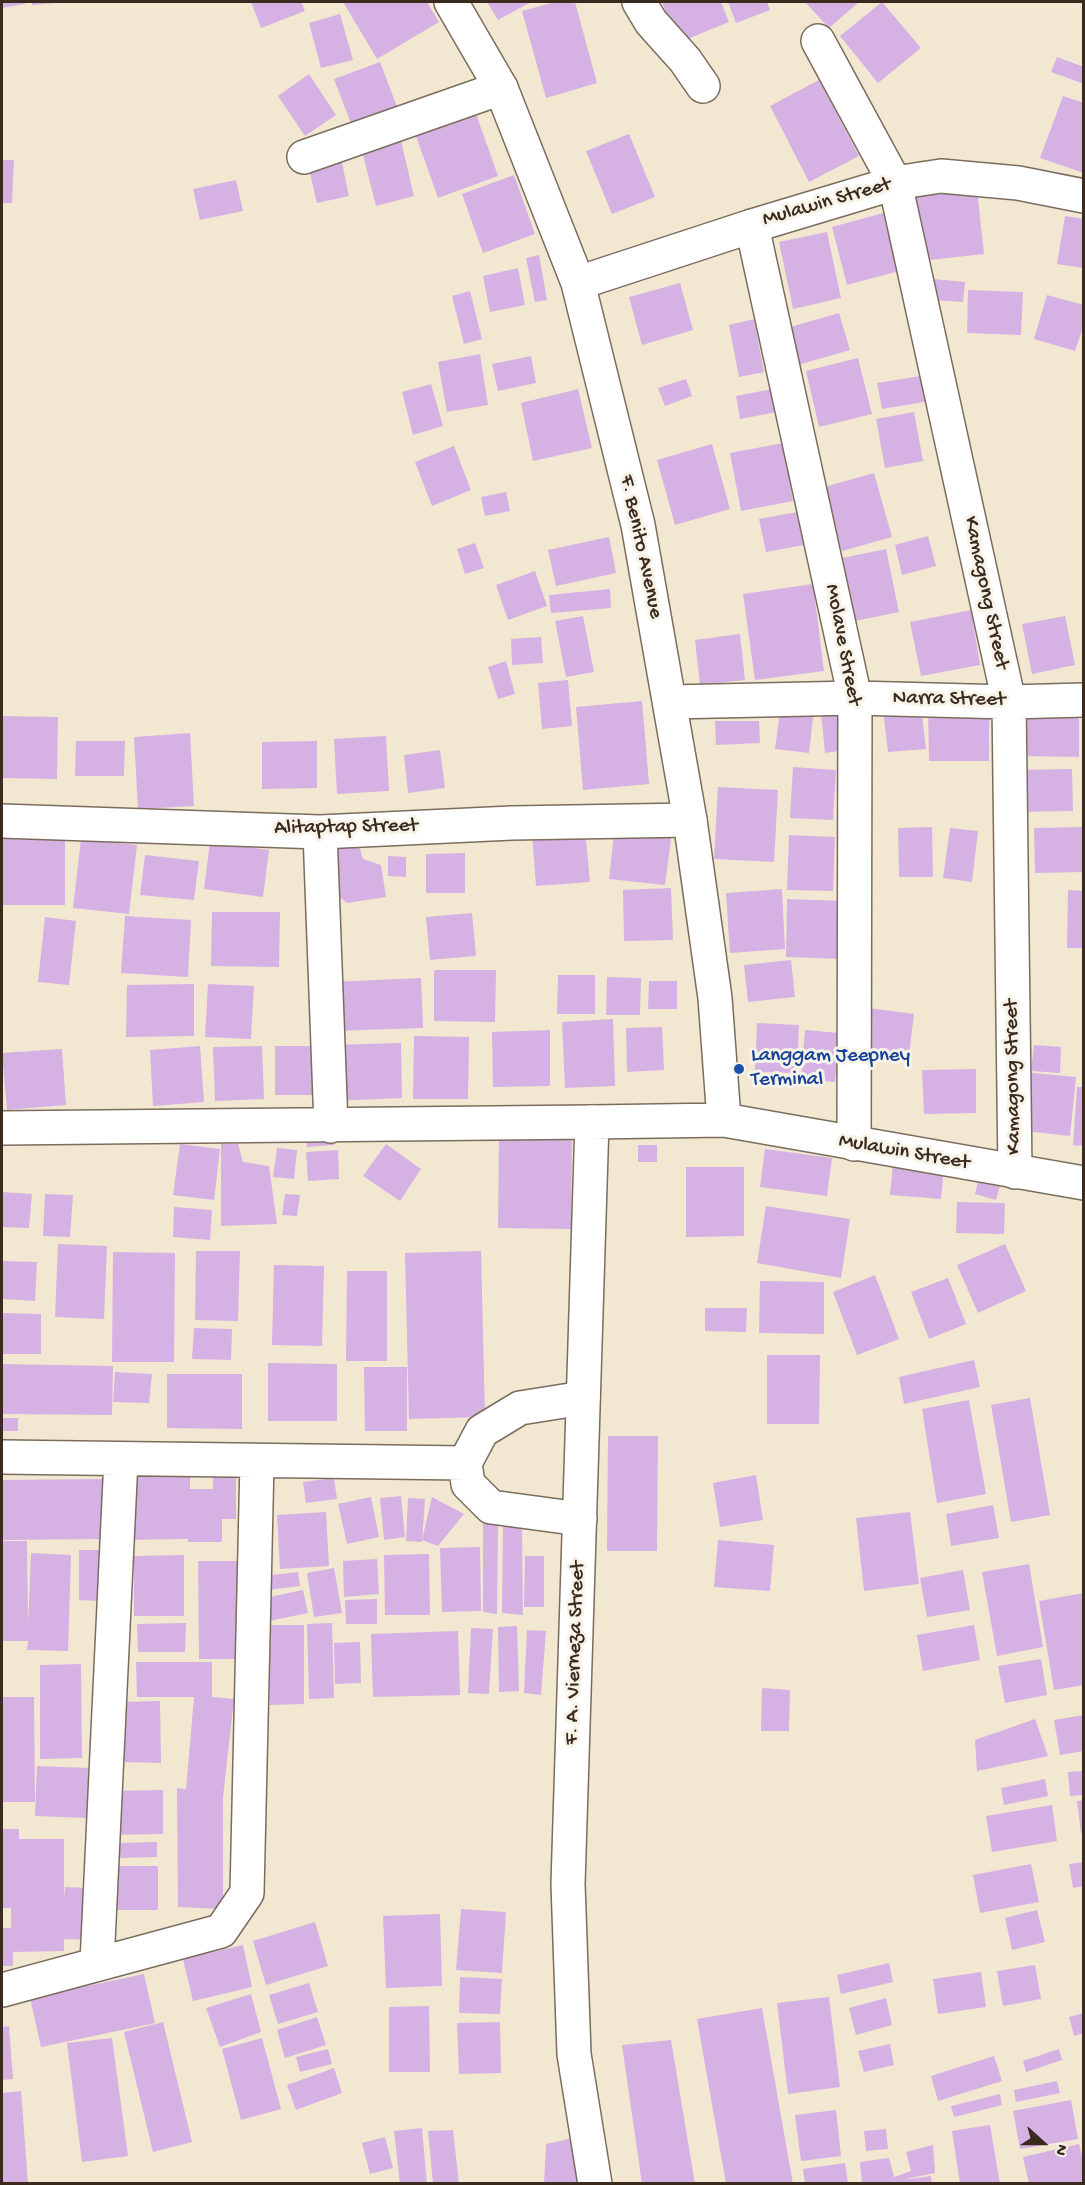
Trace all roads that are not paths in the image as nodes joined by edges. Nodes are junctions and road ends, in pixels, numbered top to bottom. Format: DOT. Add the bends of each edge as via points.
graph roads {
  1 [pos="451,2"];
  2 [pos="639,2"];
  3 [pos="818,41"];
  4 [pos="703,86"];
  5 [pos="501,88"];
  6 [pos="304,157"];
  7 [pos="895,183"];
  8 [pos="1083,196"];
  9 [pos="752,225"];
  10 [pos="578,283"];
  11 [pos="855,698"];
  12 [pos="1083,700"];
  13 [pos="670,702"];
  14 [pos="1009,702"];
  15 [pos="690,820"];
  16 [pos="2,821"];
  17 [pos="320,832"];
  18 [pos="724,1120"];
  19 [pos="592,1122"];
  20 [pos="331,1126"];
  21 [pos="2,1128"];
  22 [pos="854,1144"];
  23 [pos="1015,1173"];
  24 [pos="1083,1183"];
  25 [pos="583,1398"];
  26 [pos="2,1457"];
  27 [pos="121,1459"];
  28 [pos="257,1462"];
  29 [pos="465,1463"];
  30 [pos="580,1519"];
  31 [pos="97,1963"];
  32 [pos="2,1990"];
  33 [pos="595,2184"];
  1 -- 5 [label="street, F. Benito Avenue"];
  2 -- 4 [label="street"];
  3 -- 7 [label="street, Kamagong Street"];
  5 -- 6 [label="street"];
  5 -- 10 [label="street, F. Benito Avenue"];
  7 -- 8 [label="street, Mulawin Street" via="941,176 1018,183"];
  7 -- 9 [label="street, Mulawin Street"];
  7 -- 14 [label="street, Kamagong Street"];
  9 -- 10 [label="street, Mulawin Street"];
  9 -- 11 [label="street, Molave Street"];
  10 -- 13 [label="street, F. Benito Avenue" via="638,525"];
  11 -- 13 [label="street, Narra Street"];
  11 -- 14 [label="street, Narra Street"];
  11 -- 22 [label="street, Molave Street"];
  12 -- 14 [label="street, Narra Street"];
  13 -- 15 [label="street, F. Benito Avenue"];
  14 -- 23 [label="street, Kamagong Street"];
  15 -- 17 [label="street, Alitaptap Street"];
  15 -- 18 [label="street, F. Benito Avenue" via="715,998"];
  16 -- 17 [label="street, Alitaptap Street"];
  17 -- 20 [label="street"];
  18 -- 19 [label="street, Mulawin Street"];
  18 -- 22 [label="street, Mulawin Street"];
  19 -- 20 [label="street, Mulawin Street"];
  19 -- 25 [label="street, F. A. Vierneza Street"];
  20 -- 21 [label="street, Mulawin Street"];
  22 -- 23 [label="street, Mulawin Street"];
  23 -- 24 [label="street, Mulawin Street"];
  25 -- 29 [label="street" via="520,1408 482,1431"];
  25 -- 30 [label="street, F. A. Vierneza Street"];
  26 -- 27 [label="street"];
  27 -- 28 [label="street"];
  27 -- 31 [label="street"];
  28 -- 29 [label="street"];
  28 -- 31 [label="street" via="246,1893 220,1931"];
  29 -- 30 [label="street" via="468,1484 491,1507"];
  30 -- 33 [label="street, F. A. Vierneza Street" via="568,1884 574,2054"];
  31 -- 32 [label="street"];
}
